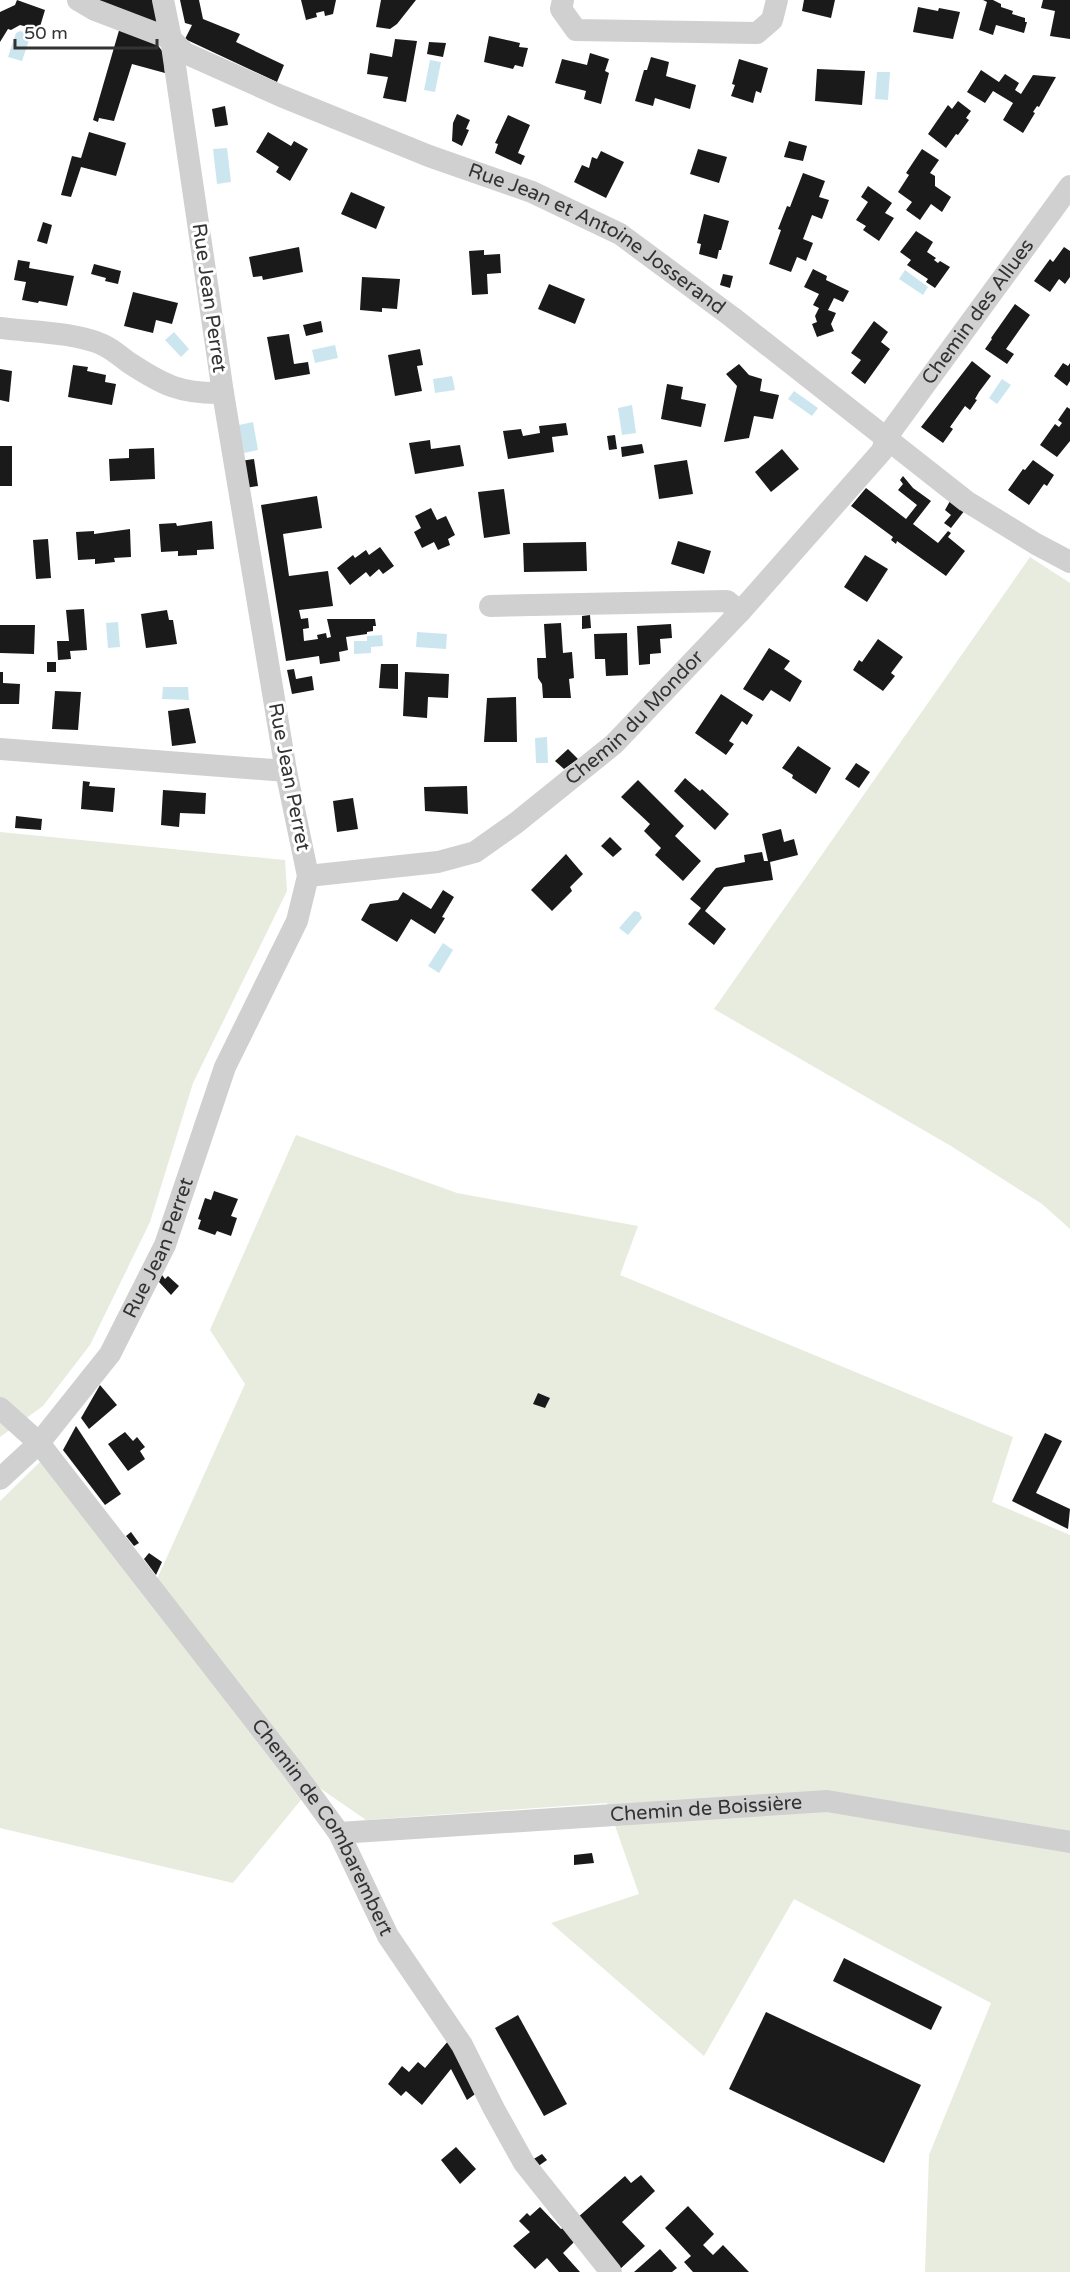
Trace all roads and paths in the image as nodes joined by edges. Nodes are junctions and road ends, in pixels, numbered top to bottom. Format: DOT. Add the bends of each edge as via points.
graph roads {
  1 [pos="78,0"];
  2 [pos="163,0"];
  3 [pos="563,0"];
  4 [pos="777,0"];
  5 [pos="171,39"];
  6 [pos="1070,186"];
  7 [pos="0,328"];
  8 [pos="223,393"];
  9 [pos="886,438"];
  10 [pos="1070,562"];
  11 [pos="490,606"];
  12 [pos="740,612"];
  13 [pos="0,749"];
  14 [pos="286,771"];
  15 [pos="308,876"];
  16 [pos="0,1408"];
  17 [pos="39,1443"];
  18 [pos="0,1479"];
  19 [pos="339,1833"];
  20 [pos="1070,1842"];
  21 [pos="611,2272"];
  1 -- 5 [label="street, Rue Jean et Antoine Josserand"];
  2 -- 5 [label="street, Rue Jean Perret"];
  3 -- 4 [label="street" via="561,9 576,30 757,33 772,20"];
  5 -- 8 [label="street, Rue Jean Perret"];
  5 -- 9 [label="street, Rue Jean et Antoine Josserand" via="185,53 281,96 429,156 532,192 620,234"];
  6 -- 9 [label="street, Chemin des Allues"];
  7 -- 8 [label="street" via="101,344 159,382 202,394"];
  8 -- 14 [label="street, Rue Jean Perret"];
  9 -- 10 [label="street, Rue Jean et Antoine Josserand" via="966,501"];
  9 -- 12 [label="street, Chemin du Mondor" via="882,451"];
  11 -- 12 [label="street" via="727,601"];
  12 -- 15 [label="street, Chemin du Mondor" via="614,744 475,852 438,862"];
  13 -- 14 [label="street"];
  14 -- 15 [label="street, Rue Jean Perret"];
  15 -- 17 [label="street, Rue Jean Perret" via="297,921 225,1067 165,1245 110,1354"];
  16 -- 17 [label="street, Chemin de Combarembert"];
  17 -- 18 [label="street, Rue Jean Perret"];
  17 -- 19 [label="street, Chemin de Combarembert"];
  19 -- 20 [label="street, Chemin de Boissière" via="827,1801"];
  19 -- 21 [label="street, Chemin de Combarembert" via="388,1936 462,2045 524,2163"];
}
